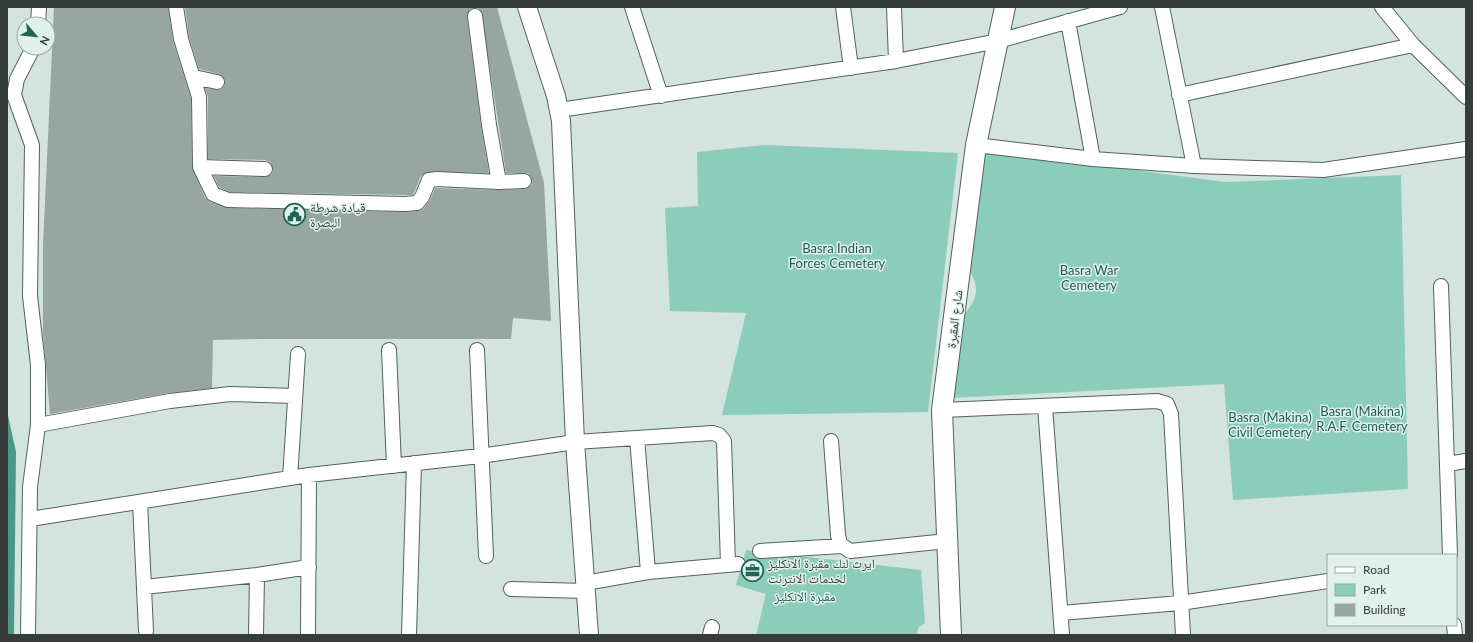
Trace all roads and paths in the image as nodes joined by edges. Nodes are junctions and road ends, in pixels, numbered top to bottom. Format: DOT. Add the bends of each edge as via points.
graph roads {
  1 [pos="176,7"];
  2 [pos="527,7"];
  3 [pos="632,7"];
  4 [pos="843,7"];
  5 [pos="894,7"];
  6 [pos="1005,7"];
  7 [pos="1120,7"];
  8 [pos="1162,7"];
  9 [pos="1382,7"];
  10 [pos="474,16"];
  11 [pos="1068,21"];
  12 [pos="998,41"];
  13 [pos="1413,45"];
  14 [pos="29,56"];
  15 [pos="896,61"];
  16 [pos="850,68"];
  17 [pos="194,77"];
  18 [pos="217,82"];
  19 [pos="1179,95"];
  20 [pos="661,96"];
  21 [pos="1466,97"];
  22 [pos="559,110"];
  23 [pos="976,145"];
  24 [pos="1466,149"];
  25 [pos="1093,159"];
  26 [pos="1194,166"];
  27 [pos="200,167"];
  28 [pos="265,170"];
  29 [pos="499,182"];
  30 [pos="524,182"];
  31 [pos="1441,286"];
  32 [pos="389,350"];
  33 [pos="477,350"];
  34 [pos="298,354"];
  35 [pos="295,396"];
  36 [pos="1045,406"];
  37 [pos="942,410"];
  38 [pos="38,425"];
  39 [pos="637,438"];
  40 [pos="831,440"];
  41 [pos="575,442"];
  42 [pos="480,456"];
  43 [pos="1466,461"];
  44 [pos="414,463"];
  45 [pos="1447,464"];
  46 [pos="394,466"];
  47 [pos="309,475"];
  48 [pos="290,478"];
  49 [pos="140,502"];
  50 [pos="30,519"];
  51 [pos="947,541"];
  52 [pos="842,546"];
  53 [pos="760,551"];
  54 [pos="1450,554"];
  55 [pos="486,556"];
  56 [pos="309,566"];
  57 [pos="648,572"];
  58 [pos="257,575"];
  59 [pos="1327,581"];
  60 [pos="144,587"];
  61 [pos="585,587"];
  62 [pos="511,589"];
  63 [pos="1180,603"];
  64 [pos="1061,613"];
  65 [pos="146,631"];
  66 [pos="28,635"];
  67 [pos="256,635"];
  68 [pos="308,635"];
  69 [pos="409,635"];
  70 [pos="589,635"];
  71 [pos="951,635"];
  72 [pos="1062,635"];
  73 [pos="1183,635"];
  1 -- 17 [label="street" via="181,38"];
  2 -- 22 [label="street"];
  3 -- 20 [label="street"];
  4 -- 16 [label="street"];
  5 -- 15 [label="street"];
  6 -- 12 [label="main road, شارع المقبرة"];
  7 -- 11 [label="street"];
  8 -- 19 [label="street"];
  9 -- 13 [label="street"];
  10 -- 29 [label="street"];
  11 -- 12 [label="street"];
  11 -- 25 [label="street"];
  12 -- 15 [label="street"];
  12 -- 23 [label="main road, شارع المقبرة"];
  13 -- 19 [label="street"];
  13 -- 21 [label="street"];
  14 -- 38 [label="street" via="17,79 14,95 32,145 30,296 38,365"];
  15 -- 16 [label="street"];
  16 -- 20 [label="street"];
  17 -- 18 [label="street"];
  17 -- 27 [label="street" via="198,97"];
  19 -- 26 [label="street"];
  20 -- 22 [label="street"];
  22 -- 41 [label="street"];
  23 -- 25 [label="street"];
  23 -- 37 [label="main road, شارع المقبرة"];
  24 -- 26 [label="street" via="1323,170"];
  25 -- 26 [label="street"];
  27 -- 28 [label="street"];
  27 -- 29 [label="street" via="213,194 228,200 405,204 417,203 429,180"];
  29 -- 30 [label="street"];
  31 -- 45 [label="street"];
  32 -- 46 [label="street"];
  33 -- 42 [label="street"];
  34 -- 35 [label="street"];
  35 -- 38 [label="street" via="230,394 170,401"];
  35 -- 48 [label="street"];
  36 -- 37 [label="street"];
  36 -- 63 [label="street" via="1157,401 1167,404 1171,414"];
  36 -- 64 [label="street"];
  37 -- 51 [label="main road, شارع المقبرة"];
  38 -- 50 [label="street" via="30,487"];
  39 -- 41 [label="street"];
  39 -- 57 [label="street"];
  39 -- 57 [label="street" via="713,433 720,435 724,441 733,564"];
  40 -- 52 [label="street" via="838,535"];
  41 -- 42 [label="street"];
  41 -- 61 [label="street"];
  42 -- 44 [label="street"];
  42 -- 55 [label="street"];
  43 -- 45 [label="street"];
  44 -- 46 [label="street"];
  44 -- 69 [label="street"];
  45 -- 54 [label="street"];
  46 -- 47 [label="street"];
  47 -- 48 [label="street"];
  47 -- 56 [label="street"];
  48 -- 49 [label="street"];
  49 -- 50 [label="street"];
  49 -- 60 [label="street"];
  50 -- 66 [label="street"];
  51 -- 52 [label="street" via="850,551"];
  51 -- 71 [label="main road, شارع المقبرة"];
  52 -- 53 [label="street"];
  56 -- 58 [label="street"];
  56 -- 68 [label="street"];
  57 -- 61 [label="street"];
  58 -- 60 [label="street"];
  58 -- 67 [label="street"];
  59 -- 63 [label="street"];
  60 -- 65 [label="street"];
  61 -- 62 [label="street"];
  61 -- 70 [label="street"];
  63 -- 64 [label="street"];
  63 -- 73 [label="street"];
  64 -- 72 [label="street"];
}
